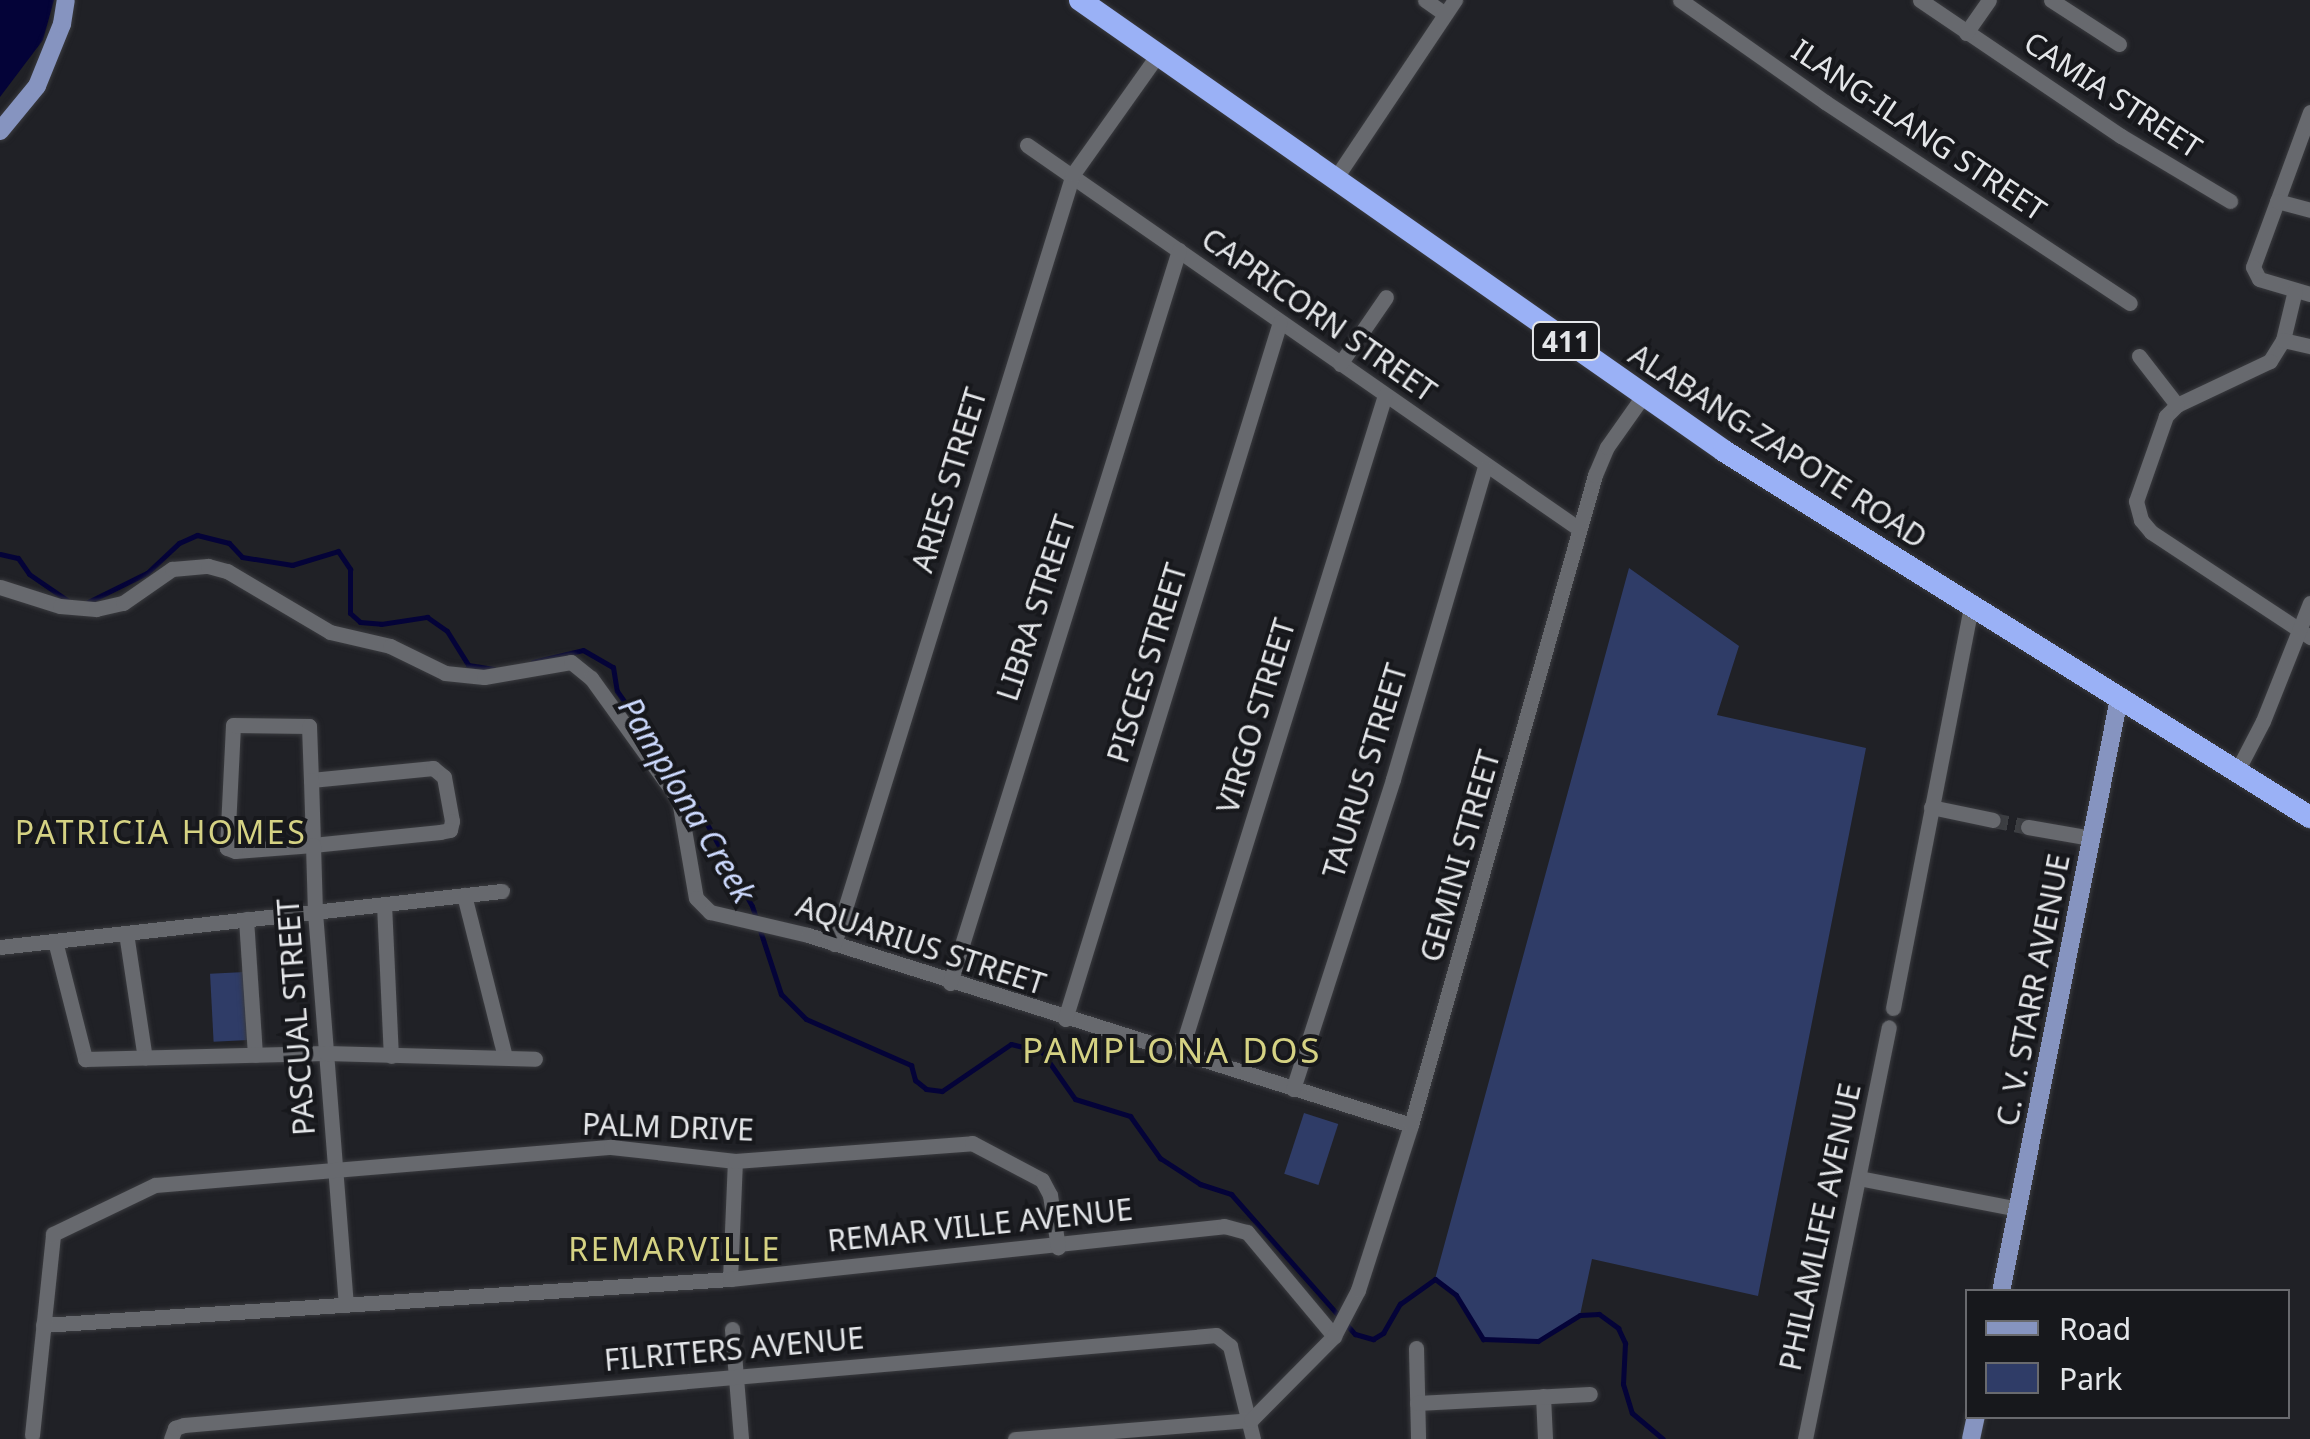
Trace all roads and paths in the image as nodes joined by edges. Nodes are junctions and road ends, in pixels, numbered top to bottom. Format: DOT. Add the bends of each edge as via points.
graph roads {
  1 [pos="66,0"];
  2 [pos="1080,0"];
  3 [pos="1424,0"];
  4 [pos="1455,0"];
  5 [pos="1680,0"];
  6 [pos="1920,0"];
  7 [pos="1989,0"];
  8 [pos="2051,0"];
  9 [pos="1445,14"];
  10 [pos="1966,33"];
  11 [pos="2118,44"];
  12 [pos="1159,54"];
  13 [pos="2310,112"];
  14 [pos="0,132"];
  15 [pos="1027,145"];
  16 [pos="2304,146"];
  17 [pos="1073,174"];
  18 [pos="1336,179"];
  19 [pos="2230,201"];
  20 [pos="2276,201"];
  21 [pos="2310,210"];
  22 [pos="1179,250"];
  23 [pos="2302,292"];
  24 [pos="1386,297"];
  25 [pos="2130,303"];
  26 [pos="1280,322"];
  27 [pos="2283,340"];
  28 [pos="2310,346"];
  29 [pos="2139,356"];
  30 [pos="1340,364"];
  31 [pos="1385,396"];
  32 [pos="1643,396"];
  33 [pos="2176,405"];
  34 [pos="1485,468"];
  35 [pos="1579,529"];
  36 [pos="0,587"];
  37 [pos="2310,603"];
  38 [pos="1971,607"];
  39 [pos="2305,634"];
  40 [pos="2119,699"];
  41 [pos="2237,771"];
  42 [pos="312,780"];
  43 [pos="1931,807"];
  44 [pos="2310,817"];
  45 [pos="1994,820"];
  46 [pos="2028,827"];
  47 [pos="2091,838"];
  48 [pos="313,845"];
  49 [pos="502,891"];
  50 [pos="464,895"];
  51 [pos="384,904"];
  52 [pos="315,912"];
  53 [pos="246,919"];
  54 [pos="126,933"];
  55 [pos="55,940"];
  56 [pos="834,944"];
  57 [pos="0,946"];
  58 [pos="950,983"];
  59 [pos="1892,1008"];
  60 [pos="1065,1020"];
  61 [pos="1889,1027"];
  62 [pos="326,1054"];
  63 [pos="1180,1054"];
  64 [pos="255,1055"];
  65 [pos="392,1056"];
  66 [pos="505,1057"];
  67 [pos="145,1058"];
  68 [pos="535,1058"];
  69 [pos="1293,1089"];
  70 [pos="1411,1125"];
  71 [pos="735,1161"];
  72 [pos="333,1170"];
  73 [pos="1859,1178"];
  74 [pos="2018,1209"];
  75 [pos="1058,1246"];
  76 [pos="730,1279"];
  77 [pos="2003,1289"];
  78 [pos="346,1303"];
  79 [pos="1341,1324"];
  80 [pos="43,1325"];
  81 [pos="732,1329"];
  82 [pos="1416,1348"];
  83 [pos="734,1376"];
  84 [pos="1590,1394"];
  85 [pos="1543,1396"];
  86 [pos="1417,1403"];
  87 [pos="1250,1420"];
  88 [pos="32,1435"];
  89 [pos="171,1439"];
  90 [pos="740,1439"];
  91 [pos="1015,1439"];
  92 [pos="1253,1439"];
  93 [pos="1418,1439"];
  94 [pos="1544,1439"];
  95 [pos="1805,1439"];
  1 -- 14 [label="main road" via="37,86"];
  2 -- 12 [label="highway, ALABANG-ZAPOTE ROAD / 411"];
  3 -- 9 [label="street"];
  4 -- 9 [label="street"];
  5 -- 25 [label="street, ILANG-ILANG STREET"];
  6 -- 10 [label="street, CAMIA STREET"];
  7 -- 10 [label="street"];
  8 -- 11 [label="street"];
  9 -- 18 [label="street"];
  10 -- 19 [label="street, CAMIA STREET"];
  12 -- 17 [label="street, ARIES STREET"];
  12 -- 18 [label="highway, ALABANG-ZAPOTE ROAD / 411"];
  13 -- 16 [label="street"];
  15 -- 17 [label="street, CAPRICORN STREET"];
  16 -- 20 [label="street"];
  17 -- 22 [label="street, CAPRICORN STREET"];
  17 -- 56 [label="street, ARIES STREET"];
  18 -- 32 [label="highway, ALABANG-ZAPOTE ROAD / 411"];
  20 -- 21 [label="street"];
  20 -- 23 [label="street" via="2253,266 2258,279"];
  22 -- 26 [label="street, CAPRICORN STREET"];
  22 -- 58 [label="street, LIBRA STREET"];
  23 -- 27 [label="street"];
  24 -- 30 [label="street"];
  26 -- 30 [label="street, CAPRICORN STREET"];
  26 -- 60 [label="street, PISCES STREET"];
  27 -- 28 [label="street"];
  27 -- 33 [label="street" via="2262,366"];
  29 -- 33 [label="street"];
  30 -- 31 [label="street, CAPRICORN STREET"];
  31 -- 34 [label="street, CAPRICORN STREET"];
  31 -- 63 [label="street, VIRGO STREET"];
  32 -- 35 [label="street, GEMINI STREET" via="1607,447"];
  32 -- 38 [label="highway, ALABANG-ZAPOTE ROAD / 411"];
  33 -- 39 [label="street" via="2159,428 2138,488 2141,520"];
  34 -- 35 [label="street, CAPRICORN STREET"];
  34 -- 69 [label="street, TAURUS STREET"];
  35 -- 70 [label="street, GEMINI STREET"];
  36 -- 56 [label="street, AQUARIUS STREET" via="60,606 96,609 123,603 172,569 208,566 227,570 330,632 390,646 445,674 484,677 571,662 592,678 679,800 701,906"];
  37 -- 39 [label="street"];
  38 -- 40 [label="highway, ALABANG-ZAPOTE ROAD / 411"];
  38 -- 43 [label="street"];
  39 -- 41 [label="street"];
  40 -- 41 [label="highway, ALABANG-ZAPOTE ROAD / 411"];
  40 -- 47 [label="main road, C. V. STARR AVENUE"];
  41 -- 44 [label="highway, ALABANG-ZAPOTE ROAD / 411"];
  42 -- 48 [label="street, PASCUAL STREET"];
  42 -- 48 [label="street" via="441,770 450,830"];
  42 -- 48 [label="street, PASCUAL STREET" via="309,726 232,725 227,848"];
  43 -- 45 [label="street"];
  43 -- 59 [label="street"];
  46 -- 47 [label="street"];
  47 -- 74 [label="main road, C. V. STARR AVENUE"];
  48 -- 52 [label="street, PASCUAL STREET"];
  49 -- 50 [label="street"];
  50 -- 51 [label="street"];
  50 -- 66 [label="street"];
  51 -- 52 [label="street"];
  51 -- 65 [label="street"];
  52 -- 53 [label="street"];
  52 -- 62 [label="street, PASCUAL STREET"];
  53 -- 54 [label="street"];
  53 -- 64 [label="street"];
  54 -- 55 [label="street"];
  54 -- 67 [label="street"];
  55 -- 57 [label="street"];
  55 -- 67 [label="street" via="85,1059"];
  56 -- 58 [label="street, AQUARIUS STREET"];
  58 -- 60 [label="street, AQUARIUS STREET"];
  60 -- 63 [label="street, AQUARIUS STREET"];
  61 -- 73 [label="street, PHILAMLIFE AVENUE"];
  62 -- 64 [label="street"];
  62 -- 65 [label="street"];
  62 -- 72 [label="street, PASCUAL STREET"];
  63 -- 69 [label="street, AQUARIUS STREET"];
  64 -- 67 [label="street"];
  65 -- 66 [label="street"];
  66 -- 68 [label="street"];
  69 -- 70 [label="street, AQUARIUS STREET"];
  70 -- 79 [label="street, GEMINI STREET"];
  71 -- 72 [label="street, PALM DRIVE" via="611,1147"];
  71 -- 75 [label="street, PALM DRIVE" via="978,1144 1042,1180"];
  71 -- 76 [label="street"];
  72 -- 78 [label="street, PASCUAL STREET"];
  72 -- 80 [label="street, PALM DRIVE" via="155,1185 61,1228 50,1243"];
  73 -- 74 [label="street"];
  73 -- 95 [label="street, PHILAMLIFE AVENUE"];
  74 -- 77 [label="main road, C. V. STARR AVENUE"];
  75 -- 76 [label="street, REMAR VILLE AVENUE"];
  75 -- 79 [label="street, REMAR VILLE AVENUE" via="1237,1226"];
  76 -- 78 [label="street, REMAR VILLE AVENUE"];
  78 -- 80 [label="street, REMAR VILLE AVENUE"];
  79 -- 87 [label="street"];
  80 -- 88 [label="street"];
  81 -- 83 [label="street"];
  82 -- 86 [label="street"];
  83 -- 87 [label="street, FILRITERS AVENUE" via="1216,1335 1230,1346"];
  83 -- 89 [label="street, FILRITERS AVENUE" via="184,1425"];
  83 -- 90 [label="street"];
  84 -- 85 [label="street"];
  85 -- 86 [label="street"];
  85 -- 94 [label="street"];
  86 -- 93 [label="street"];
  87 -- 91 [label="street"];
  87 -- 92 [label="street, FILRITERS AVENUE"];
}
